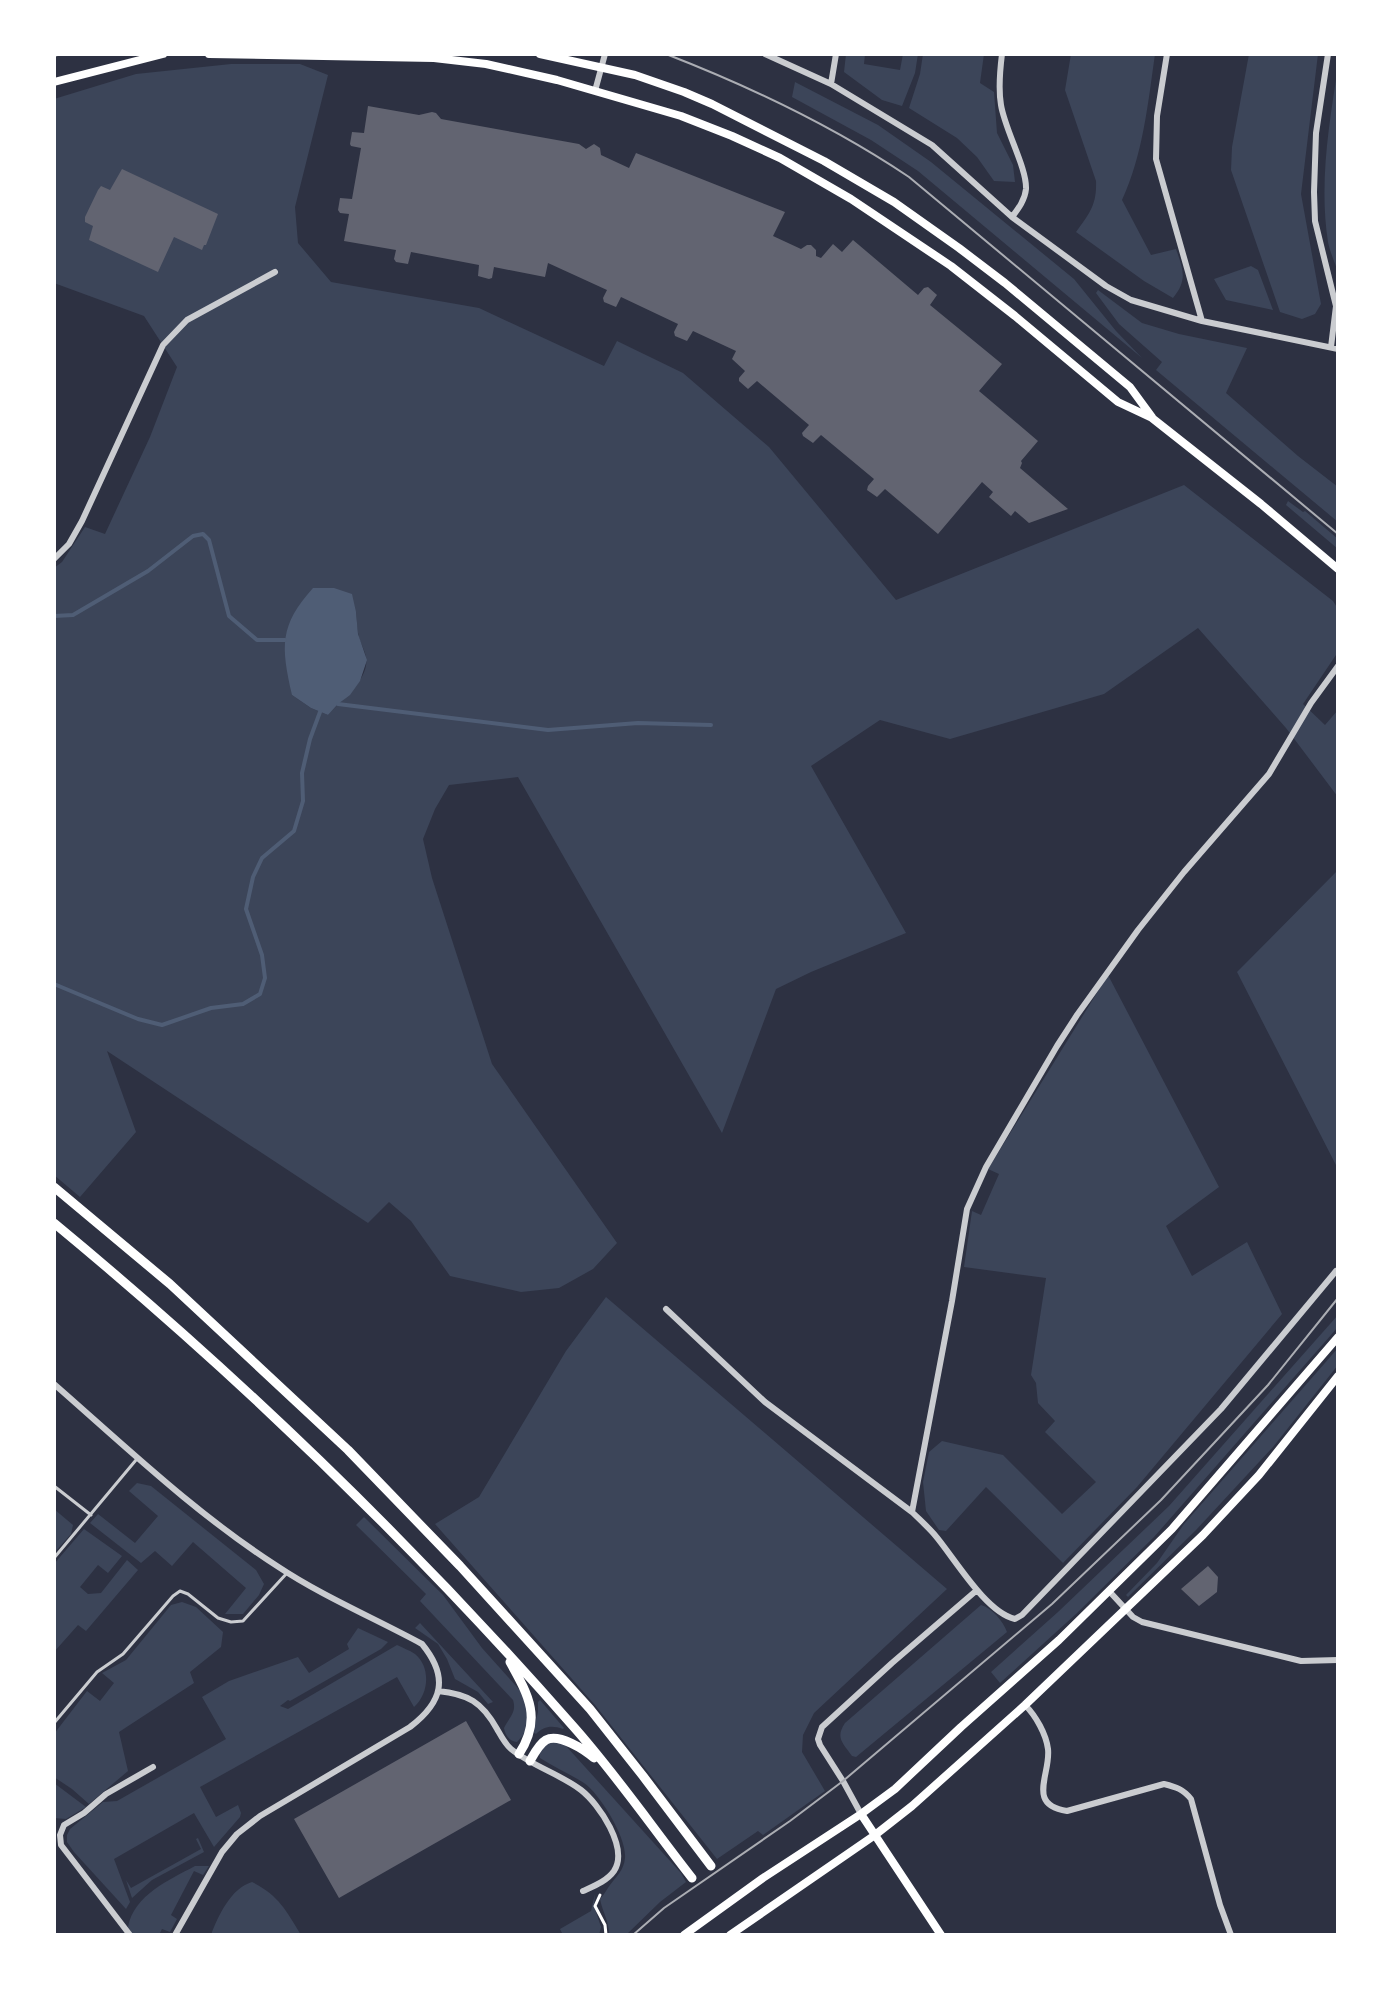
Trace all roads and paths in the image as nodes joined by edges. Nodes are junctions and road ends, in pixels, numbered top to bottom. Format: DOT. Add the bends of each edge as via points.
graph roads {
  1 [pos="163,54"];
  2 [pos="209,54"];
  3 [pos="540,54"];
  4 [pos="605,54"];
  5 [pos="765,54"];
  6 [pos="836,54"];
  7 [pos="1002,54"];
  8 [pos="1167,54"];
  9 [pos="1328,54"];
  10 [pos="601,67"];
  11 [pos="54,82"];
  12 [pos="831,84"];
  13 [pos="595,91"];
  14 [pos="1012,217"];
  15 [pos="275,272"];
  16 [pos="1202,321"];
  17 [pos="1335,348"];
  18 [pos="1152,418"];
  19 [pos="54,559"];
  20 [pos="1338,569"];
  21 [pos="1338,666"];
  22 [pos="54,1187"];
  23 [pos="54,1223"];
  24 [pos="1336,1271"];
  25 [pos="666,1309"];
  26 [pos="1338,1337"];
  27 [pos="1338,1376"];
  28 [pos="54,1384"];
  29 [pos="138,1458"];
  30 [pos="54,1486"];
  31 [pos="912,1512"];
  32 [pos="91,1515"];
  33 [pos="54,1558"];
  34 [pos="287,1573"];
  35 [pos="977,1590"];
  36 [pos="1109,1591"];
  37 [pos="1125,1609"];
  38 [pos="502,1649"];
  39 [pos="1338,1660"];
  40 [pos="438,1691"];
  41 [pos="1025,1705"];
  42 [pos="54,1723"];
  43 [pos="519,1754"];
  44 [pos="530,1761"];
  45 [pos="153,1767"];
  46 [pos="609,1771"];
  47 [pos="861,1814"];
  48 [pos="875,1835"];
  49 [pos="711,1866"];
  50 [pos="692,1878"];
  51 [pos="599,1883"];
  52 [pos="583,1891"];
  53 [pos="684,1934"];
  54 [pos="130,1935"];
  55 [pos="175,1935"];
  56 [pos="606,1935"];
  57 [pos="730,1935"];
  58 [pos="941,1935"];
  59 [pos="1231,1935"];
  1 -- 11 [label="main road"];
  2 -- 13 [label="main road" via="434,58 486,64"];
  3 -- 10 [label="main road"];
  4 -- 10 [label="street"];
  5 -- 12 [label="street"];
  6 -- 12 [label="street"];
  7 -- 14 [label="street" via="1000,104 1026,190"];
  8 -- 16 [label="street" via="1156,159"];
  9 -- 17 [label="street" via="1314,192 1315,221 1336,306"];
  10 -- 13 [label="street"];
  10 -- 18 [label="main road" via="712,104 894,202 1054,323 1130,387"];
  12 -- 14 [label="street" via="932,145"];
  13 -- 18 [label="main road" via="698,121 780,158 851,199 951,266 1118,402"];
  14 -- 16 [label="street" via="1131,300"];
  15 -- 19 [label="street" via="187,320 163,345 82,521"];
  16 -- 17 [label="street"];
  18 -- 20 [label="main road"];
  21 -- 31 [label="street" via="1269,774 1184,872 1077,1015 986,1167 967,1209"];
  22 -- 49 [label="main road" via="170,1284 389,1492 590,1709"];
  23 -- 38 [label="main road" via="329,1467"];
  24 -- 35 [label="street" via="1221,1409 1022,1615 1007,1617"];
  25 -- 31 [label="street" via="765,1402"];
  26 -- 36 [label="main road" via="1172,1529"];
  27 -- 37 [label="main road" via="1259,1475"];
  28 -- 29 [label="street"];
  29 -- 32 [label="lane"];
  29 -- 34 [label="street" via="222,1528"];
  30 -- 32 [label="lane"];
  31 -- 35 [label="street"];
  32 -- 33 [label="lane"];
  34 -- 40 [label="street" via="422,1644 440,1674"];
  34 -- 42 [label="lane" via="243,1621 218,1618 180,1591 123,1654 97,1672"];
  35 -- 47 [label="street" via="822,1727 820,1745"];
  36 -- 37 [label="street"];
  36 -- 47 [label="main road" via="895,1789"];
  37 -- 39 [label="street" via="1142,1622 1301,1661"];
  37 -- 41 [label="main road"];
  38 -- 43 [label="main road" via="532,1717"];
  38 -- 46 [label="main road"];
  40 -- 43 [label="street" via="458,1693 484,1708 503,1740"];
  40 -- 55 [label="street" via="423,1717 410,1727 237,1834"];
  41 -- 48 [label="main road"];
  41 -- 59 [label="street" via="1048,1746 1043,1795 1057,1810 1164,1784 1184,1791 1191,1799"];
  43 -- 44 [label="street"];
  44 -- 46 [label="main road" via="543,1741 553,1738 579,1747"];
  44 -- 51 [label="street" via="580,1789 611,1831 618,1858 614,1870"];
  45 -- 54 [label="street" via="106,1794 64,1825 60,1835 61,1845"];
  46 -- 50 [label="main road"];
  47 -- 48 [label="main road"];
  47 -- 53 [label="main road"];
  48 -- 57 [label="main road"];
  48 -- 58 [label="main road"];
  51 -- 52 [label="street"];
  51 -- 56 [label="path" via="595,1906"];
}
